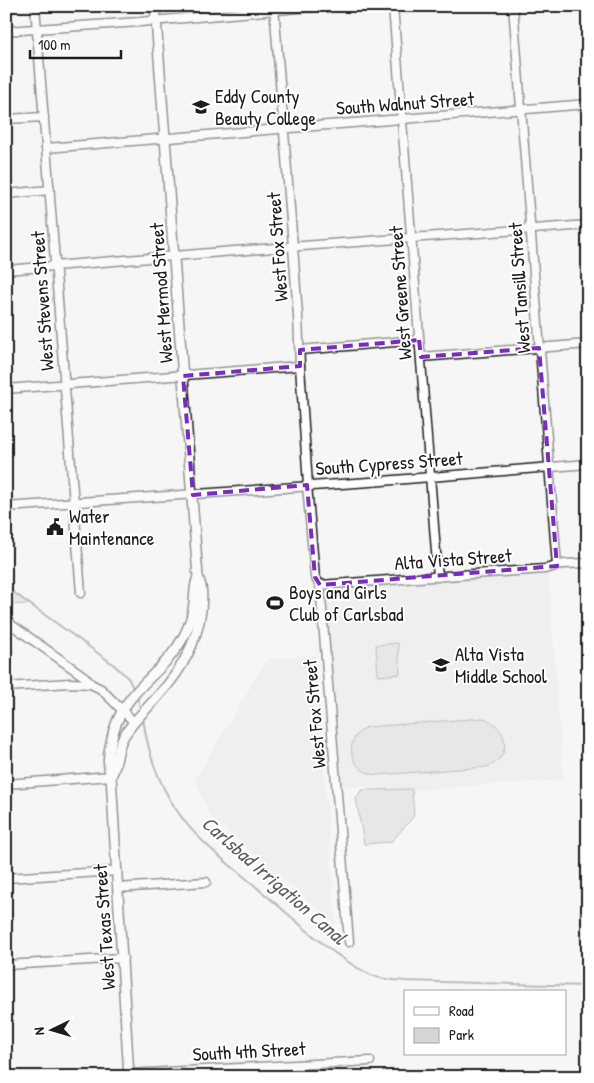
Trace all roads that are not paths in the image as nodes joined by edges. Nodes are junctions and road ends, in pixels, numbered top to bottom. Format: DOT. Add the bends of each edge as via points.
graph roads {
  1 [pos="35,6"];
  2 [pos="155,6"];
  3 [pos="323,6"];
  4 [pos="393,6"];
  5 [pos="513,6"];
  6 [pos="274,8"];
  7 [pos="156,20"];
  8 [pos="36,28"];
  9 [pos="6,30"];
  10 [pos="588,104"];
  11 [pos="521,110"];
  12 [pos="44,117"];
  13 [pos="6,119"];
  14 [pos="403,120"];
  15 [pos="283,129"];
  16 [pos="165,138"];
  17 [pos="46,148"];
  18 [pos="50,190"];
  19 [pos="6,194"];
  20 [pos="588,225"];
  21 [pos="530,230"];
  22 [pos="412,238"];
  23 [pos="293,246"];
  24 [pos="174,256"];
  25 [pos="56,266"];
  26 [pos="6,270"];
  27 [pos="419,340"];
  28 [pos="588,344"];
  29 [pos="540,348"];
  30 [pos="300,350"];
  31 [pos="421,357"];
  32 [pos="300,366"];
  33 [pos="184,376"];
  34 [pos="64,385"];
  35 [pos="6,389"];
  36 [pos="588,464"];
  37 [pos="549,467"];
  38 [pos="430,477"];
  39 [pos="308,485"];
  40 [pos="193,495"];
  41 [pos="74,502"];
  42 [pos="6,507"];
  43 [pos="587,563"];
  44 [pos="557,566"];
  45 [pos="588,571"];
  46 [pos="198,576"];
  47 [pos="438,577"];
  48 [pos="320,585"];
  49 [pos="81,593"];
  50 [pos="6,621"];
  51 [pos="91,684"];
  52 [pos="6,687"];
  53 [pos="124,707"];
  54 [pos="134,722"];
  55 [pos="111,776"];
  56 [pos="6,784"];
  57 [pos="117,871"];
  58 [pos="6,878"];
  59 [pos="206,882"];
  60 [pos="118,888"];
  61 [pos="349,942"];
  62 [pos="122,958"];
  63 [pos="6,966"];
  64 [pos="370,1061"];
  65 [pos="129,1075"];
  1 -- 8 [label="street, West Stevens Street"];
  2 -- 7 [label="street, West Mermod Street"];
  3 -- 6 [label="street"];
  4 -- 14 [label="street, West Greene Street"];
  5 -- 11 [label="street, West Tansill Street"];
  6 -- 7 [label="street"];
  6 -- 15 [label="street, West Fox Street"];
  7 -- 8 [label="street"];
  7 -- 16 [label="street, West Mermod Street"];
  8 -- 9 [label="street"];
  8 -- 12 [label="street, West Stevens Street"];
  10 -- 11 [label="street, South Walnut Street"];
  11 -- 14 [label="street, South Walnut Street"];
  11 -- 21 [label="street, West Tansill Street"];
  12 -- 13 [label="street"];
  12 -- 17 [label="street, West Stevens Street"];
  14 -- 15 [label="street, South Walnut Street"];
  14 -- 22 [label="street, West Greene Street"];
  15 -- 16 [label="street, South Walnut Street"];
  15 -- 23 [label="street, West Fox Street"];
  16 -- 17 [label="street, South Walnut Street"];
  16 -- 24 [label="street, West Mermod Street"];
  17 -- 18 [label="street, West Stevens Street"];
  18 -- 19 [label="street"];
  18 -- 25 [label="street, West Stevens Street"];
  20 -- 21 [label="street"];
  21 -- 22 [label="street"];
  21 -- 29 [label="street, West Tansill Street"];
  22 -- 23 [label="street"];
  22 -- 27 [label="street, West Greene Street"];
  23 -- 24 [label="street"];
  23 -- 30 [label="street, West Fox Street"];
  24 -- 25 [label="street"];
  24 -- 33 [label="street, West Mermod Street"];
  25 -- 26 [label="street"];
  25 -- 34 [label="street, West Stevens Street"];
  27 -- 30 [label="street"];
  27 -- 31 [label="street, West Greene Street"];
  28 -- 29 [label="street"];
  29 -- 31 [label="street"];
  29 -- 37 [label="street, West Tansill Street"];
  30 -- 32 [label="street, West Fox Street"];
  31 -- 38 [label="street, West Greene Street"];
  32 -- 33 [label="street"];
  32 -- 39 [label="street, West Fox Street"];
  33 -- 34 [label="street"];
  33 -- 40 [label="street, West Mermod Street"];
  34 -- 35 [label="street"];
  34 -- 41 [label="street, West Stevens Street"];
  36 -- 37 [label="street, South Cypress Street"];
  37 -- 38 [label="street, South Cypress Street"];
  37 -- 44 [label="street, West Tansill Street"];
  38 -- 39 [label="street, South Cypress Street"];
  38 -- 47 [label="street, West Greene Street"];
  39 -- 40 [label="street, South Cypress Street"];
  39 -- 48 [label="street, West Fox Street" via="315,577"];
  40 -- 41 [label="street, South Cypress Street"];
  40 -- 46 [label="street, West Mermod Street"];
  41 -- 42 [label="street, South Cypress Street"];
  41 -- 49 [label="street, West Stevens Street"];
  43 -- 44 [label="street, Alta Vista Street"];
  43 -- 45 [label="street"];
  44 -- 47 [label="street, Alta Vista Street"];
  46 -- 53 [label="street, West Texas Street" via="194,585 194,605 184,635"];
  46 -- 54 [label="street, West Texas Street" via="202,585 202,604 191,648 171,681"];
  47 -- 48 [label="street, Alta Vista Street"];
  48 -- 61 [label="street, West Fox Street"];
  50 -- 51 [label="street"];
  51 -- 52 [label="street"];
  51 -- 53 [label="street"];
  53 -- 54 [label="street"];
  53 -- 55 [label="street, West Texas Street" via="110,747"];
  54 -- 55 [label="street, West Texas Street" via="121,740"];
  55 -- 56 [label="street"];
  55 -- 57 [label="street, West Texas Street"];
  57 -- 58 [label="street"];
  57 -- 60 [label="street, West Texas Street"];
  59 -- 60 [label="street"];
  60 -- 62 [label="street, West Texas Street"];
  62 -- 63 [label="street"];
  62 -- 65 [label="street, West Texas Street"];
  64 -- 65 [label="street, South 4th Street"];
}
